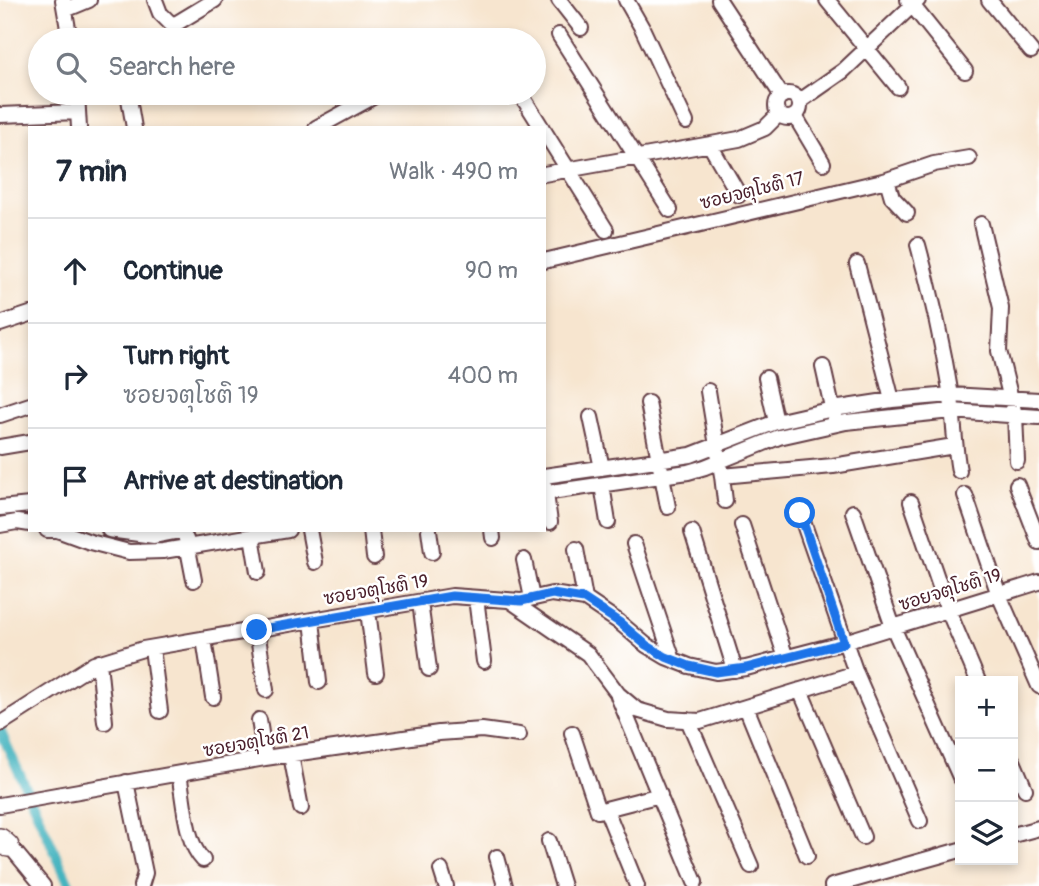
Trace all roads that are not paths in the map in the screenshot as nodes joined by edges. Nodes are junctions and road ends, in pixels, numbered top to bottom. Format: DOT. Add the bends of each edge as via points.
graph roads {
  1 [pos="89,0"];
  2 [pos="155,0"];
  3 [pos="215,0"];
  4 [pos="559,0"];
  5 [pos="626,0"];
  6 [pos="719,0"];
  7 [pos="827,0"];
  8 [pos="989,0"];
  9 [pos="913,2"];
  10 [pos="64,5"];
  11 [pos="68,28"];
  12 [pos="581,28"];
  13 [pos="559,35"];
  14 [pos="866,50"];
  15 [pos="1031,51"];
  16 [pos="965,71"];
  17 [pos="898,87"];
  18 [pos="782,96"];
  19 [pos="800,101"];
  20 [pos="78,105"];
  21 [pos="130,105"];
  22 [pos="358,105"];
  23 [pos="528,105"];
  24 [pos="78,111"];
  25 [pos="779,114"];
  26 [pos="0,115"];
  27 [pos="795,116"];
  28 [pos="686,122"];
  29 [pos="79,126"];
  30 [pos="134,126"];
  31 [pos="321,126"];
  32 [pos="541,126"];
  33 [pos="546,134"];
  34 [pos="710,145"];
  35 [pos="637,156"];
  36 [pos="969,159"];
  37 [pos="823,163"];
  38 [pos="568,169"];
  39 [pos="546,174"];
  40 [pos="887,180"];
  41 [pos="739,195"];
  42 [pos="670,210"];
  43 [pos="907,213"];
  44 [pos="981,224"];
  45 [pos="606,230"];
  46 [pos="918,245"];
  47 [pos="546,261"];
  48 [pos="857,264"];
  49 [pos="28,315"];
  50 [pos="0,324"];
  51 [pos="823,367"];
  52 [pos="766,378"];
  53 [pos="708,391"];
  54 [pos="951,394"];
  55 [pos="1012,399"];
  56 [pos="892,400"];
  57 [pos="1039,400"];
  58 [pos="648,403"];
  59 [pos="28,406"];
  60 [pos="833,409"];
  61 [pos="951,411"];
  62 [pos="0,415"];
  63 [pos="1015,415"];
  64 [pos="591,417"];
  65 [pos="1039,417"];
  66 [pos="776,422"];
  67 [pos="836,425"];
  68 [pos="28,442"];
  69 [pos="718,444"];
  70 [pos="954,446"];
  71 [pos="0,447"];
  72 [pos="660,458"];
  73 [pos="1017,461"];
  74 [pos="602,468"];
  75 [pos="721,468"];
  76 [pos="959,471"];
  77 [pos="663,475"];
  78 [pos="546,476"];
  79 [pos="602,485"];
  80 [pos="1017,485"];
  81 [pos="546,491"];
  82 [pos="965,495"];
  83 [pos="546,497"];
  84 [pos="725,501"];
  85 [pos="911,502"];
  86 [pos="28,505"];
  87 [pos="668,507"];
  88 [pos="0,508"];
  89 [pos="853,512"];
  90 [pos="800,513"];
  91 [pos="550,522"];
  92 [pos="608,522"];
  93 [pos="28,524"];
  94 [pos="0,525"];
  95 [pos="743,525"];
  96 [pos="62,532"];
  97 [pos="124,532"];
  98 [pos="175,532"];
  99 [pos="185,532"];
  100 [pos="276,532"];
  101 [pos="309,532"];
  102 [pos="370,532"];
  103 [pos="429,532"];
  104 [pos="692,532"];
  105 [pos="252,536"];
  106 [pos="1039,542"];
  107 [pos="634,544"];
  108 [pos="187,547"];
  109 [pos="576,549"];
  110 [pos="432,551"];
  111 [pos="374,557"];
  112 [pos="524,560"];
  113 [pos="315,562"];
  114 [pos="258,572"];
  115 [pos="194,580"];
  116 [pos="1039,582"];
  117 [pos="999,595"];
  118 [pos="476,598"];
  119 [pos="532,598"];
  120 [pos="584,599"];
  121 [pos="509,600"];
  122 [pos="420,602"];
  123 [pos="948,610"];
  124 [pos="368,611"];
  125 [pos="312,621"];
  126 [pos="893,627"];
  127 [pos="257,630"];
  128 [pos="204,639"];
  129 [pos="844,643"];
  130 [pos="152,648"];
  131 [pos="786,658"];
  132 [pos="673,660"];
  133 [pos="484,661"];
  134 [pos="99,662"];
  135 [pos="429,669"];
  136 [pos="736,670"];
  137 [pos="376,673"];
  138 [pos="856,673"];
  139 [pos="976,676"];
  140 [pos="320,682"];
  141 [pos="1039,687"];
  142 [pos="266,690"];
  143 [pos="800,690"];
  144 [pos="618,694"];
  145 [pos="213,697"];
  146 [pos="746,706"];
  147 [pos="160,711"];
  148 [pos="259,720"];
  149 [pos="688,720"];
  150 [pos="105,722"];
  151 [pos="0,724"];
  152 [pos="572,733"];
  153 [pos="519,735"];
  154 [pos="291,755"];
  155 [pos="265,758"];
  156 [pos="955,766"];
  157 [pos="1018,773"];
  158 [pos="179,774"];
  159 [pos="126,782"];
  160 [pos="1025,789"];
  161 [pos="660,795"];
  162 [pos="7,804"];
  163 [pos="301,808"];
  164 [pos="606,809"];
  165 [pos="920,821"];
  166 [pos="1039,828"];
  167 [pos="1018,834"];
  168 [pos="863,837"];
  169 [pos="3,839"];
  170 [pos="549,841"];
  171 [pos="955,851"];
  172 [pos="807,856"];
  173 [pos="497,857"];
  174 [pos="203,860"];
  175 [pos="751,866"];
  176 [pos="441,870"];
  177 [pos="695,882"];
  178 [pos="561,885"];
  179 [pos="43,886"];
  180 [pos="141,886"];
  181 [pos="446,886"];
  182 [pos="505,886"];
  183 [pos="637,886"];
  184 [pos="832,886"];
  1 -- 10 [label="street"];
  2 -- 3 [label="street" via="171,24"];
  4 -- 12 [label="street"];
  5 -- 28 [label="street"];
  6 -- 18 [label="street"];
  7 -- 14 [label="street"];
  8 -- 15 [label="street"];
  9 -- 14 [label="street"];
  9 -- 16 [label="street"];
  10 -- 11 [label="street"];
  13 -- 35 [label="street"];
  14 -- 17 [label="street"];
  14 -- 19 [label="street"];
  18 -- 19 [label="street" via="790,94"];
  18 -- 25 [label="street" via="777,102"];
  19 -- 27 [label="street"];
  20 -- 24 [label="street"];
  21 -- 30 [label="street"];
  22 -- 31 [label="street"];
  23 -- 32 [label="street"];
  24 -- 26 [label="street"];
  24 -- 29 [label="street"];
  25 -- 27 [label="street"];
  25 -- 34 [label="street" via="754,134"];
  27 -- 37 [label="street"];
  33 -- 38 [label="street"];
  34 -- 35 [label="street"];
  34 -- 41 [label="street"];
  35 -- 38 [label="street"];
  35 -- 42 [label="street"];
  36 -- 40 [label="street, ซอยจตุโชติ 17" via="934,164"];
  38 -- 39 [label="street"];
  38 -- 45 [label="street"];
  40 -- 43 [label="street" via="892,197"];
  40 -- 47 [label="street, ซอยจตุโชติ 17"];
  44 -- 55 [label="street" via="1001,308 999,351"];
  46 -- 54 [label="street"];
  48 -- 56 [label="street"];
  49 -- 50 [label="street"];
  51 -- 60 [label="street"];
  52 -- 66 [label="street"];
  53 -- 69 [label="street"];
  54 -- 55 [label="street"];
  54 -- 56 [label="street"];
  54 -- 61 [label="street"];
  55 -- 57 [label="street"];
  55 -- 63 [label="street"];
  56 -- 60 [label="street"];
  58 -- 72 [label="street"];
  59 -- 62 [label="street"];
  60 -- 66 [label="street"];
  60 -- 67 [label="street"];
  61 -- 63 [label="street"];
  61 -- 67 [label="street"];
  61 -- 70 [label="street"];
  63 -- 65 [label="street"];
  63 -- 73 [label="street"];
  64 -- 74 [label="street"];
  66 -- 69 [label="street"];
  67 -- 75 [label="street" via="779,437"];
  68 -- 71 [label="street"];
  69 -- 72 [label="street" via="691,455"];
  69 -- 75 [label="street"];
  70 -- 75 [label="street" via="833,466"];
  70 -- 76 [label="street"];
  72 -- 74 [label="street"];
  72 -- 77 [label="street"];
  74 -- 78 [label="street"];
  75 -- 77 [label="street"];
  75 -- 84 [label="street"];
  77 -- 79 [label="street"];
  77 -- 87 [label="street"];
  79 -- 81 [label="street"];
  79 -- 92 [label="street"];
  80 -- 106 [label="street"];
  82 -- 117 [label="street"];
  83 -- 91 [label="street"];
  85 -- 123 [label="street"];
  86 -- 88 [label="street"];
  89 -- 126 [label="street"];
  90 -- 129 [label="street"];
  93 -- 94 [label="street"];
  95 -- 131 [label="street"];
  96 -- 108 [label="street" via="129,552"];
  97 -- 98 [label="street" via="154,536"];
  99 -- 108 [label="street"];
  100 -- 105 [label="street"];
  101 -- 113 [label="street"];
  102 -- 111 [label="street"];
  103 -- 110 [label="street"];
  104 -- 136 [label="street"];
  105 -- 108 [label="street"];
  105 -- 114 [label="street"];
  107 -- 132 [label="street"];
  108 -- 115 [label="street"];
  109 -- 120 [label="street"];
  112 -- 119 [label="street"];
  116 -- 117 [label="street, ซอยจตุโชติ 19"];
  117 -- 123 [label="street, ซอยจตุโชติ 19"];
  117 -- 141 [label="street"];
  118 -- 121 [label="street, ซอยจตุโชติ 19"];
  118 -- 122 [label="street, ซอยจตุโชติ 19" via="452,596"];
  118 -- 133 [label="street"];
  119 -- 120 [label="street, ซอยจตุโชติ 19" via="552,594"];
  119 -- 121 [label="street, ซอยจตุโชติ 19"];
  120 -- 132 [label="street, ซอยจตุโชติ 19"];
  121 -- 144 [label="street" via="588,654"];
  122 -- 124 [label="street, ซอยจตุโชติ 19"];
  122 -- 135 [label="street"];
  123 -- 126 [label="street, ซอยจตุโชติ 19"];
  123 -- 139 [label="street"];
  124 -- 125 [label="street, ซอยจตุโชติ 19"];
  124 -- 137 [label="street"];
  125 -- 127 [label="street, ซอยจตุโชติ 19"];
  125 -- 140 [label="street"];
  126 -- 129 [label="street, ซอยจตุโชติ 19"];
  126 -- 156 [label="street"];
  127 -- 128 [label="street, ซอยจตุโชติ 19"];
  127 -- 142 [label="street"];
  128 -- 130 [label="street, ซอยจตุโชติ 19"];
  128 -- 145 [label="street"];
  129 -- 131 [label="street, ซอยจตุโชติ 19"];
  129 -- 138 [label="street"];
  130 -- 134 [label="street, ซอยจตุโชติ 19"];
  130 -- 147 [label="street"];
  131 -- 136 [label="street, ซอยจตุโชติ 19"];
  132 -- 136 [label="street, ซอยจตุโชติ 19" via="716,672"];
  134 -- 150 [label="street"];
  134 -- 151 [label="street, ซอยจตุโชติ 19"];
  138 -- 143 [label="street"];
  138 -- 165 [label="street"];
  143 -- 146 [label="street"];
  143 -- 168 [label="street"];
  144 -- 149 [label="street" via="637,710"];
  144 -- 161 [label="street"];
  146 -- 149 [label="street" via="700,721"];
  146 -- 172 [label="street"];
  148 -- 155 [label="street"];
  149 -- 175 [label="street"];
  152 -- 164 [label="street" via="598,811"];
  153 -- 154 [label="street, ซอยจตุโชติ 21" via="482,730 439,733"];
  154 -- 155 [label="street, ซอยจตุโชติ 21"];
  154 -- 163 [label="street"];
  155 -- 158 [label="street, ซอยจตุโชติ 21"];
  157 -- 160 [label="street"];
  158 -- 159 [label="street, ซอยจตุโชติ 21"];
  158 -- 174 [label="street" via="191,841"];
  159 -- 162 [label="street, ซอยจตุโชติ 21"];
  159 -- 180 [label="street" via="145,873"];
  161 -- 164 [label="street"];
  161 -- 177 [label="street"];
  164 -- 183 [label="street"];
  166 -- 167 [label="street"];
  169 -- 179 [label="street"];
  170 -- 178 [label="street"];
  171 -- 184 [label="street"];
  173 -- 182 [label="street"];
  176 -- 181 [label="street"];
}
